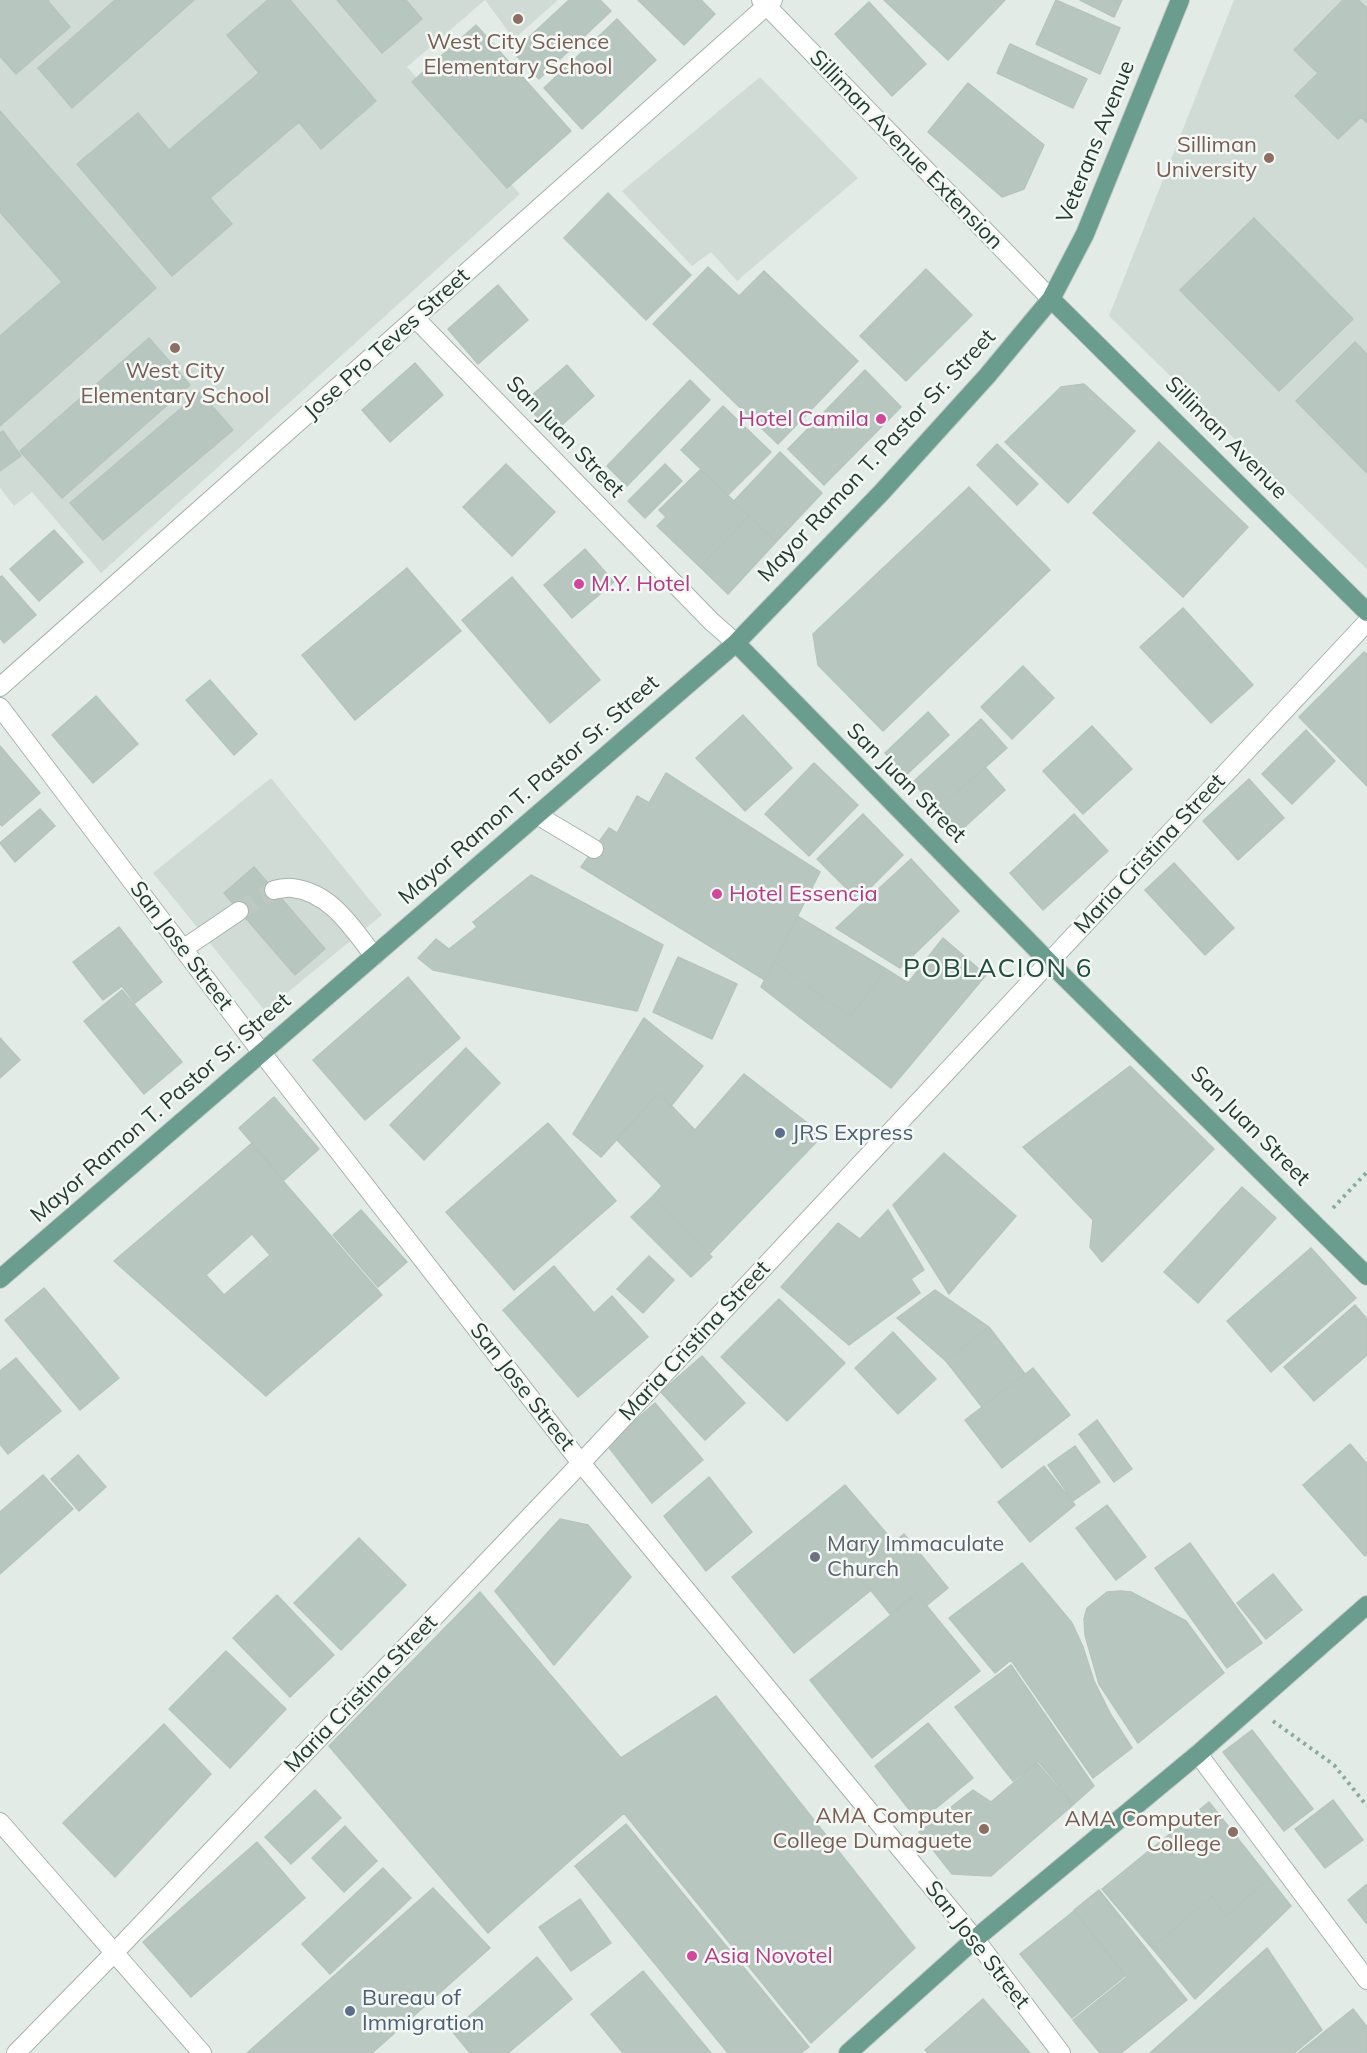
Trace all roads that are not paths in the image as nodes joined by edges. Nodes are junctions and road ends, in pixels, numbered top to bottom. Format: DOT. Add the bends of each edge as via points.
graph roads {
  1 [pos="1180,0"];
  2 [pos="767,2"];
  3 [pos="1051,299"];
  4 [pos="416,319"];
  5 [pos="1367,612"];
  6 [pos="1367,622"];
  7 [pos="736,643"];
  8 [pos="0,687"];
  9 [pos="0,707"];
  10 [pos="537,815"];
  11 [pos="594,849"];
  12 [pos="273,890"];
  13 [pos="239,911"];
  14 [pos="183,949"];
  15 [pos="374,956"];
  16 [pos="1049,962"];
  17 [pos="262,1053"];
  18 [pos="1367,1276"];
  19 [pos="0,1279"];
  20 [pos="581,1464"];
  21 [pos="1367,1605"];
  22 [pos="1198,1754"];
  23 [pos="0,1822"];
  24 [pos="975,1939"];
  25 [pos="115,1952"];
  26 [pos="1367,1980"];
  27 [pos="16,2053"];
  28 [pos="202,2053"];
  29 [pos="848,2053"];
  30 [pos="1061,2053"];
  1 -- 3 [label="main road, Veterans Avenue" via="1085,234"];
  2 -- 3 [label="street, Silliman Avenue Extension"];
  2 -- 4 [label="street, Jose Pro Teves Street"];
  3 -- 5 [label="main road, Silliman Avenue"];
  3 -- 7 [label="main road, Mayor Ramon T. Pastor Sr. Street" via="919,451"];
  4 -- 7 [label="street, San Juan Street"];
  4 -- 8 [label="street, Jose Pro Teves Street"];
  6 -- 16 [label="street, Maria Cristina Street"];
  7 -- 10 [label="main road, Mayor Ramon T. Pastor Sr. Street"];
  7 -- 16 [label="main road, San Juan Street"];
  9 -- 14 [label="street, San Jose Street"];
  10 -- 11 [label="street"];
  10 -- 15 [label="main road, Mayor Ramon T. Pastor Sr. Street"];
  12 -- 15 [label="street" via="292,888 319,896 343,916"];
  13 -- 14 [label="street"];
  14 -- 17 [label="street, San Jose Street"];
  15 -- 17 [label="main road, Mayor Ramon T. Pastor Sr. Street"];
  16 -- 18 [label="main road, San Juan Street"];
  16 -- 20 [label="street, Maria Cristina Street"];
  17 -- 19 [label="main road, Mayor Ramon T. Pastor Sr. Street"];
  17 -- 20 [label="street, San Jose Street"];
  20 -- 24 [label="street, San Jose Street"];
  20 -- 25 [label="street, Maria Cristina Street"];
  21 -- 22 [label="main road"];
  22 -- 24 [label="main road"];
  22 -- 26 [label="street"];
  23 -- 25 [label="street"];
  24 -- 29 [label="main road"];
  24 -- 30 [label="street, San Jose Street"];
  25 -- 27 [label="street, Maria Cristina Street"];
  25 -- 28 [label="street"];
}
